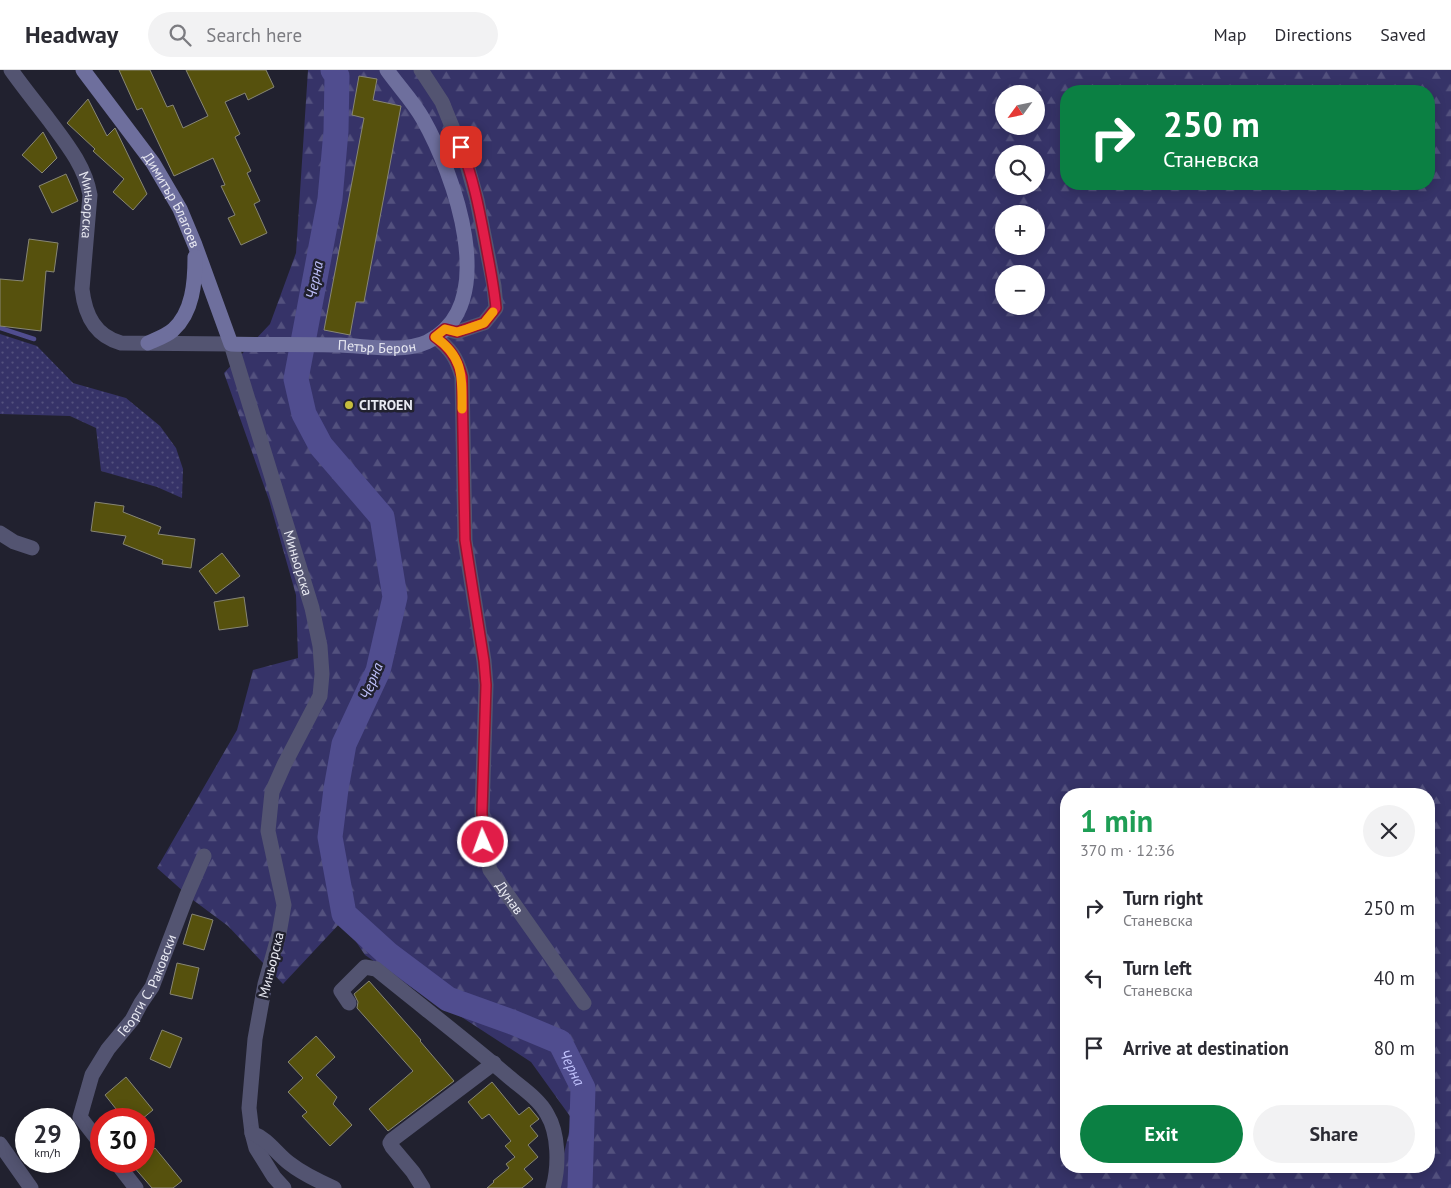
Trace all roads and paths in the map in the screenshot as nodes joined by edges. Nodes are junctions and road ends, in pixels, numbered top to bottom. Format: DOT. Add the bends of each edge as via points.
graph roads {
  1 [pos="10,70"];
  2 [pos="83,70"];
  3 [pos="387,70"];
  4 [pos="421,70"];
  5 [pos="195,245"];
  6 [pos="440,333"];
  7 [pos="148,343"];
  8 [pos="230,344"];
  9 [pos="0,533"];
  10 [pos="32,548"];
  11 [pos="204,856"];
  12 [pos="348,1003"];
  13 [pos="584,1003"];
  14 [pos="494,1063"];
  15 [pos="90,1130"];
  16 [pos="252,1133"];
  17 [pos="0,1144"];
  18 [pos="124,1173"];
  19 [pos="31,1188"];
  20 [pos="136,1188"];
  21 [pos="284,1188"];
  22 [pos="334,1188"];
  23 [pos="423,1188"];
  24 [pos="553,1188"];
  1 -- 7 [label="street, Миньорска" via="67,144 88,183 90,195 82,289 88,316 101,333 113,340"];
  2 -- 5 [label="main road, Димитър Благоев" via="153,163 180,209"];
  3 -- 6 [label="main road" via="423,117 445,165 466,240 466,280 461,301"];
  4 -- 6 [label="street" via="442,102 466,161 478,200 496,308 484,323 457,332"];
  5 -- 7 [label="main road" via="195,280 188,306 173,330"];
  5 -- 8 [label="main road, Димитър Благоев"];
  6 -- 8 [label="main road, Петър Берон" via="426,342 402,348"];
  6 -- 13 [label="street, Дунав" via="459,365 462,377 465,540 486,685 483,842 490,870"];
  7 -- 8 [label="street, Миньорска"];
  8 -- 16 [label="street, Миньорска" via="312,608 322,674 320,696 272,792 268,831 284,905 255,1039 249,1108"];
  9 -- 10 [label="street"];
  11 -- 15 [label="street, Георги С. Раковски" via="152,987 92,1075 80,1117"];
  12 -- 14 [label="street" via="341,991 365,967 376,969"];
  14 -- 23 [label="street" via="390,1143"];
  14 -- 24 [label="street" via="547,1113 554,1129 558,1164"];
  16 -- 21 [label="street, Миньорска" via="256,1148"];
  16 -- 22 [label="street" via="306,1175"];
  17 -- 19 [label="street"];
  18 -- 20 [label="street"];
}
